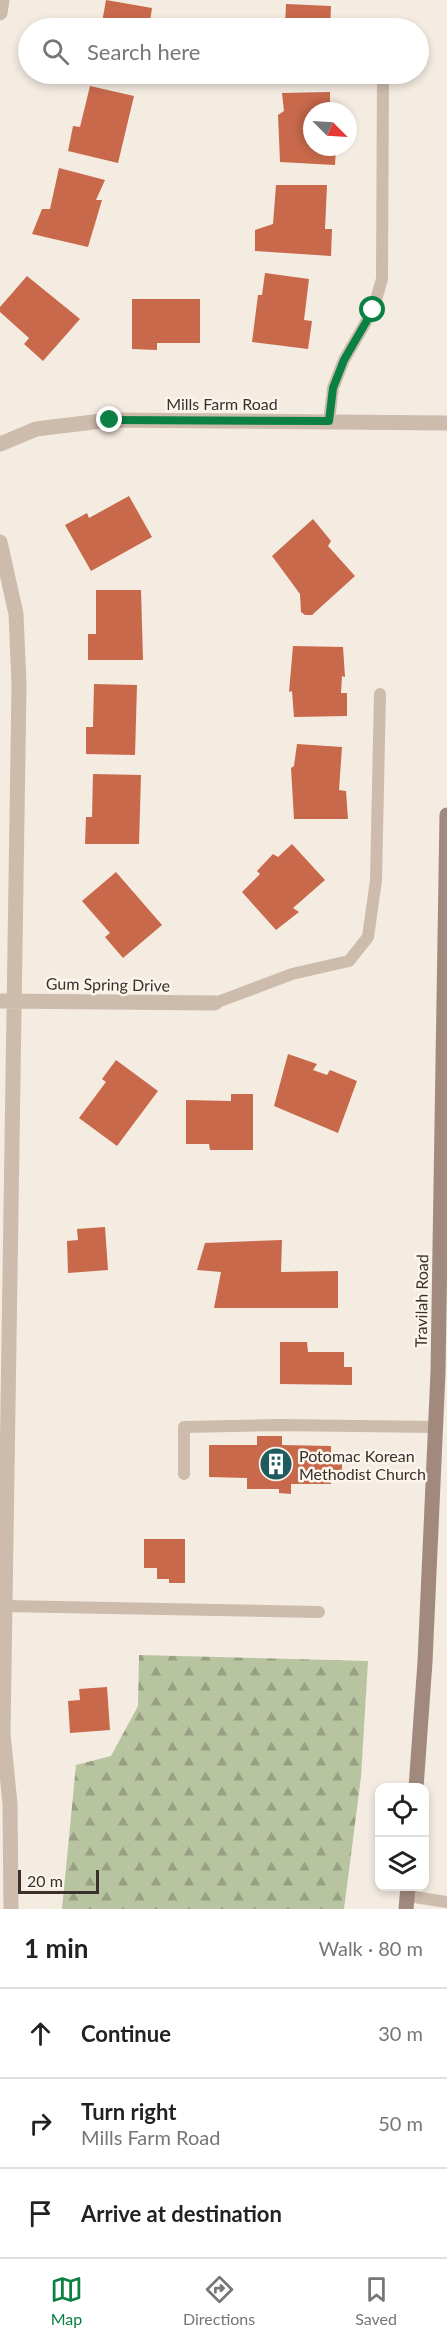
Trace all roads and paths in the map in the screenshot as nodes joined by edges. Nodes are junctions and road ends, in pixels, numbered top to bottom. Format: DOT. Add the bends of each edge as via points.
graph roads {
  1 [pos="2,0"];
  2 [pos="0,13"];
  3 [pos="383,84"];
  4 [pos="329,421"];
  5 [pos="447,423"];
  6 [pos="0,444"];
  7 [pos="0,542"];
  8 [pos="380,694"];
  9 [pos="447,815"];
  10 [pos="446,971"];
  11 [pos="16,1000"];
  12 [pos="0,1001"];
  13 [pos="214,1003"];
  14 [pos="443,1372"];
  15 [pos="436,1427"];
  16 [pos="184,1474"];
  17 [pos="4,1606"];
  18 [pos="319,1612"];
  19 [pos="416,1783"];
  20 [pos="407,1897"];
  21 [pos="447,1902"];
  22 [pos="11,1909"];
  1 -- 2 [label="street"];
  3 -- 4 [label="lane" via="382,279 373,310 333,388"];
  4 -- 5 [label="street, Mills Farm Road"];
  4 -- 6 [label="street, Mills Farm Road" via="110,420 36,429"];
  7 -- 11 [label="street" via="16,614 20,686"];
  8 -- 13 [label="lane" via="376,880 368,937 349,961 292,974"];
  9 -- 10 [label="main road, Travilah Road"];
  10 -- 14 [label="main road, Travilah Road"];
  11 -- 12 [label="street, Gum Spring Drive"];
  11 -- 13 [label="street, Gum Spring Drive"];
  11 -- 17 [label="street"];
  14 -- 15 [label="main road, Travilah Road"];
  15 -- 16 [label="lane" via="184,1427"];
  15 -- 19 [label="main road, Travilah Road"];
  17 -- 18 [label="lane"];
  17 -- 22 [label="street" via="3,1734 10,1804"];
  20 -- 21 [label="lane"];
}
